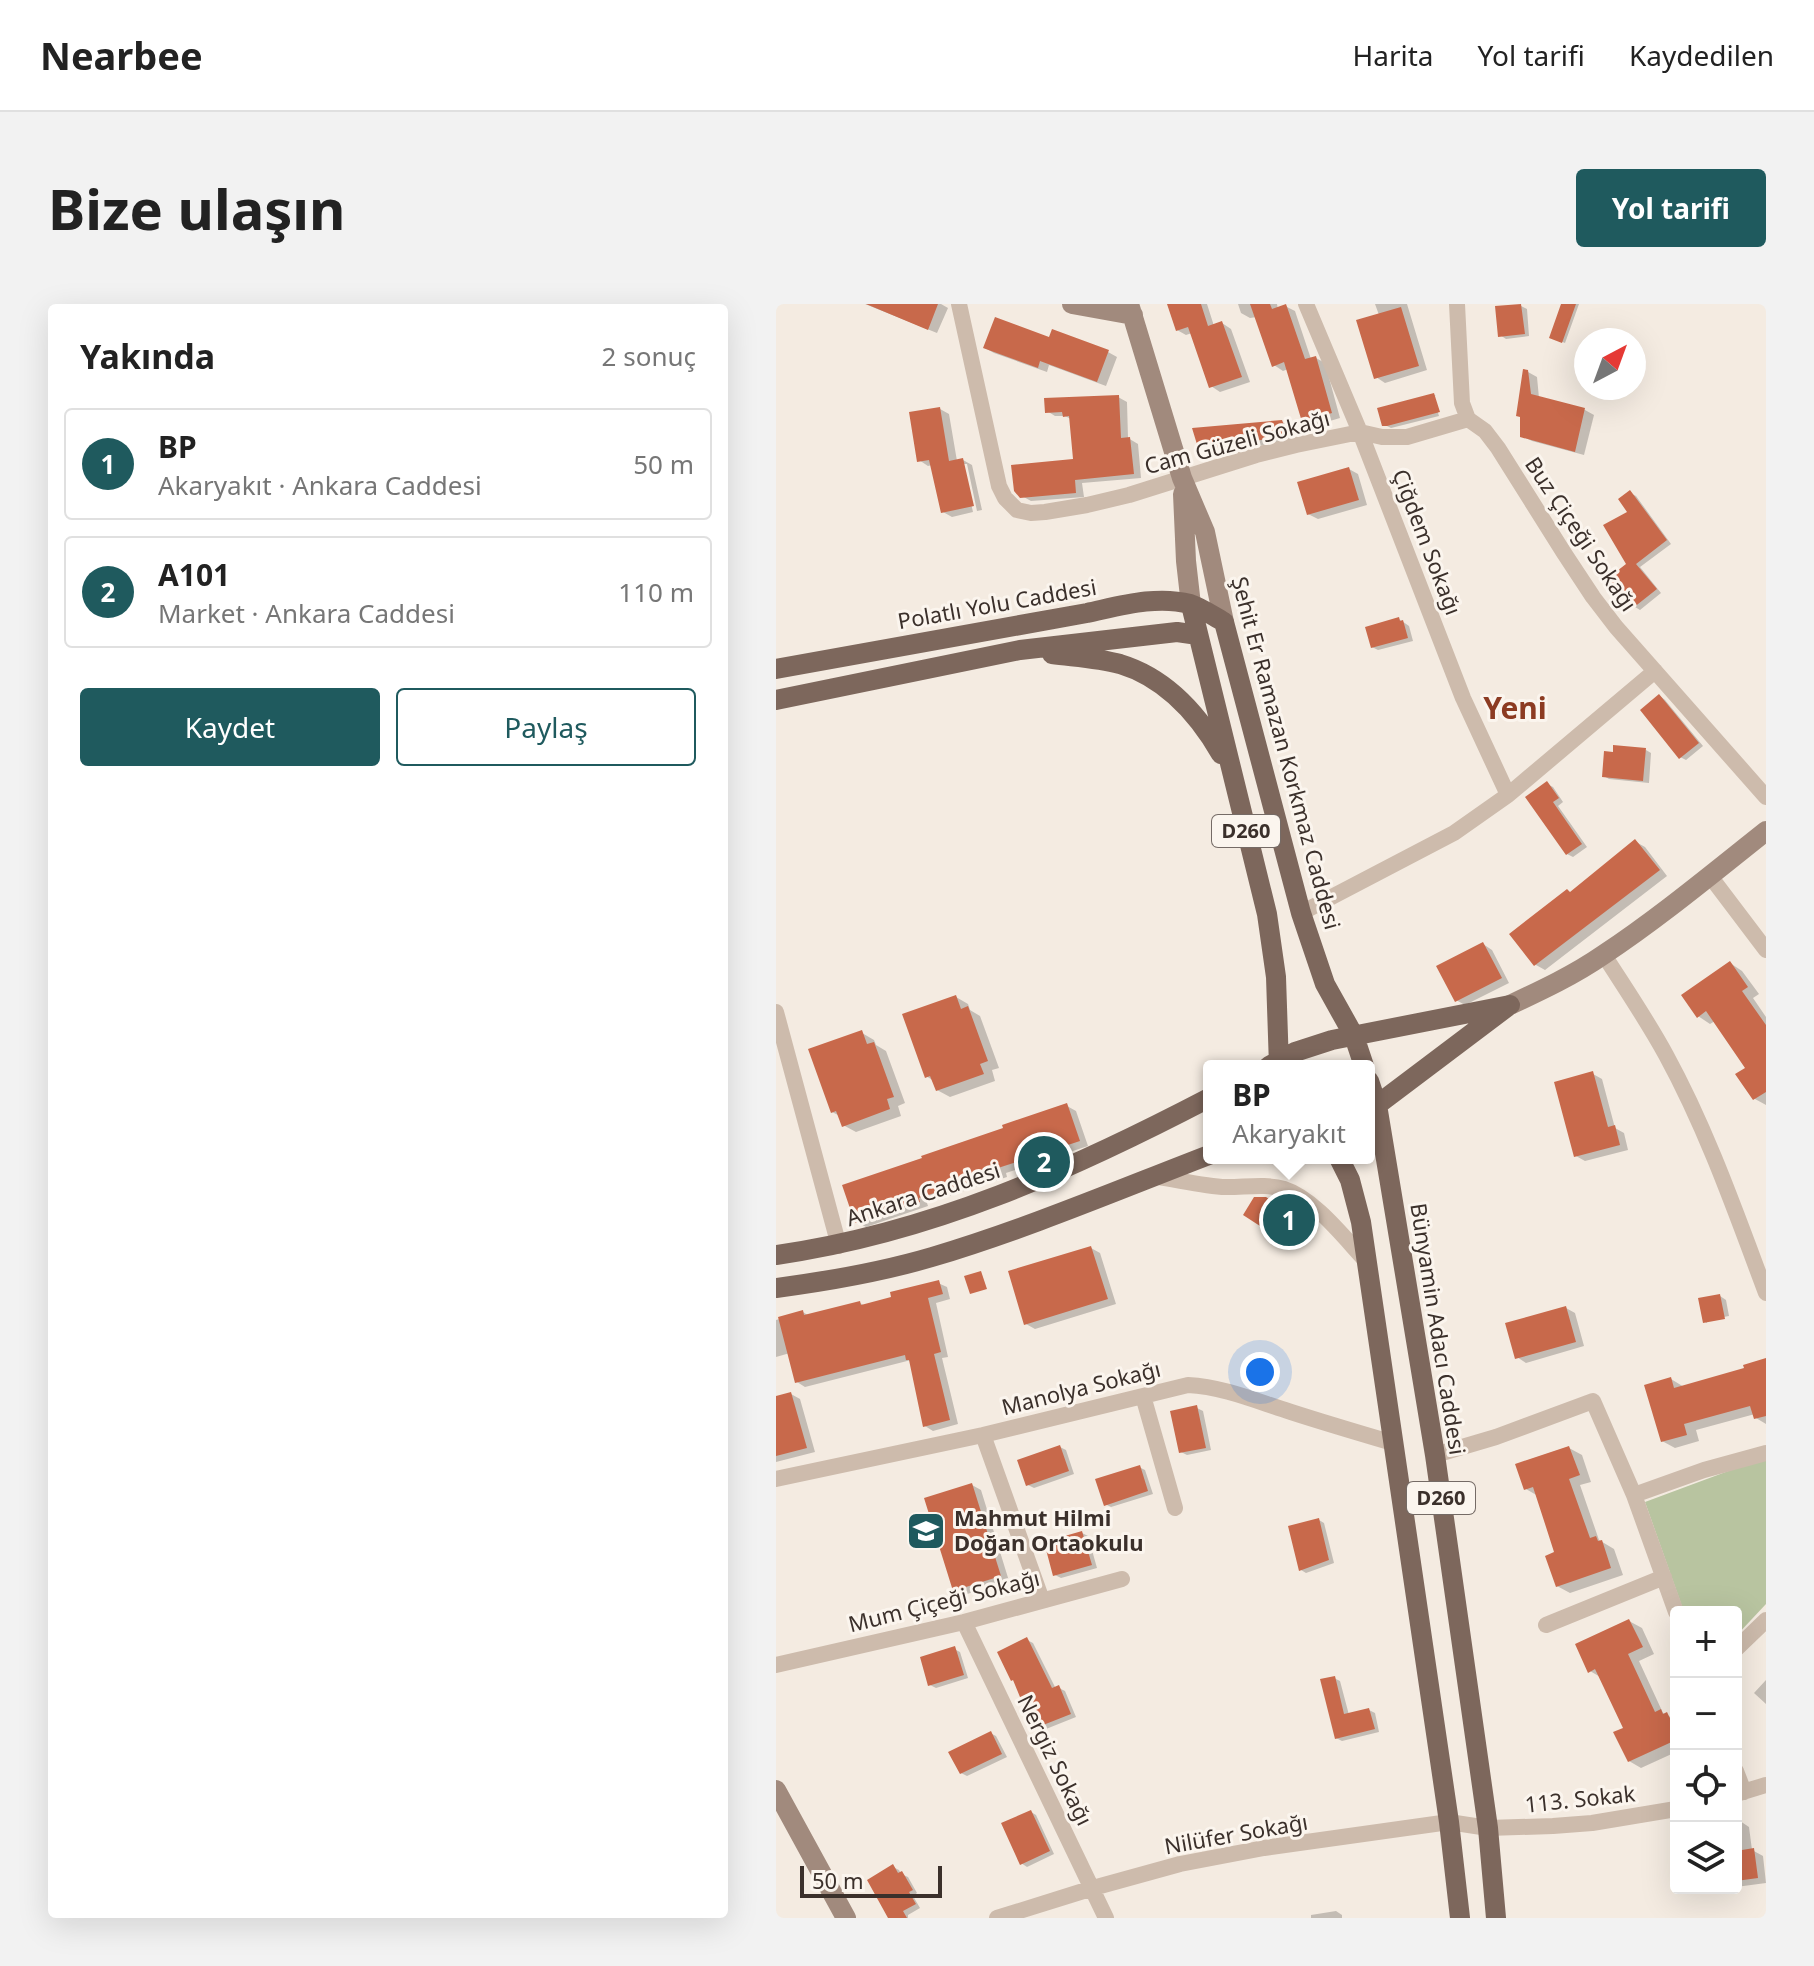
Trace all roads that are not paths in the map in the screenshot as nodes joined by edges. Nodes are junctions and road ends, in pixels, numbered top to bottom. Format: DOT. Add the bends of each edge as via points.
graph roads {
  1 [pos="959,304"];
  2 [pos="1072,304"];
  3 [pos="1306,304"];
  4 [pos="1457,304"];
  5 [pos="1126,308"];
  6 [pos="1468,419"];
  7 [pos="1360,432"];
  8 [pos="1182,478"];
  9 [pos="1191,605"];
  10 [pos="1224,622"];
  11 [pos="1198,635"];
  12 [pos="1020,650"];
  13 [pos="776,669"];
  14 [pos="1655,671"];
  15 [pos="776,700"];
  16 [pos="1233,778"];
  17 [pos="1508,795"];
  18 [pos="1766,797"];
  19 [pos="1766,831"];
  20 [pos="1710,876"];
  21 [pos="1301,913"];
  22 [pos="1766,950"];
  23 [pos="1604,955"];
  24 [pos="1510,1005"];
  25 [pos="776,1012"];
  26 [pos="1354,1036"];
  27 [pos="1275,1060"];
  28 [pos="1284,1060"];
  29 [pos="1362,1060"];
  30 [pos="1203,1101"];
  31 [pos="1375,1105"];
  32 [pos="1375,1117"];
  33 [pos="1203,1157"];
  34 [pos="1342,1164"];
  35 [pos="1153,1176"];
  36 [pos="839,1246"];
  37 [pos="776,1255"];
  38 [pos="1367,1262"];
  39 [pos="776,1288"];
  40 [pos="1766,1293"];
  41 [pos="1143,1396"];
  42 [pos="983,1435"];
  43 [pos="1393,1443"];
  44 [pos="1766,1453"];
  45 [pos="1435,1455"];
  46 [pos="776,1479"];
  47 [pos="1634,1495"];
  48 [pos="1175,1508"];
  49 [pos="1664,1577"];
  50 [pos="1122,1579"];
  51 [pos="1042,1600"];
  52 [pos="1674,1606"];
  53 [pos="1766,1620"];
  54 [pos="964,1622"];
  55 [pos="1546,1625"];
  56 [pos="1742,1643"];
  57 [pos="776,1665"];
  58 [pos="1766,1785"];
  59 [pos="776,1790"];
  60 [pos="1742,1792"];
  61 [pos="1670,1810"];
  62 [pos="1449,1822"];
  63 [pos="1488,1828"];
  64 [pos="1093,1888"];
  65 [pos="846,1918"];
  66 [pos="997,1918"];
  67 [pos="1106,1918"];
  68 [pos="1460,1918"];
  69 [pos="1496,1918"];
  1 -- 8 [label="street, Cam Güzeli Sokağı" via="999,486 1017,510 1087,505"];
  2 -- 5 [label="street"];
  3 -- 7 [label="street, Çiğdem Sokağı"];
  4 -- 6 [label="street" via="1462,403"];
  5 -- 8 [label="street, Şehit Er Ramazan Korkmaz Caddesi"];
  6 -- 7 [label="street, Cam Güzeli Sokağı" via="1407,437"];
  6 -- 14 [label="street, Buz Çiçeği Sokağı" via="1492,439 1593,597"];
  7 -- 8 [label="street, Cam Güzeli Sokağı"];
  7 -- 17 [label="street, Çiğdem Sokağı" via="1463,698"];
  8 -- 9 [label="street, Şehit Er Ramazan Korkmaz Caddesi"];
  8 -- 10 [label="street, Şehit Er Ramazan Korkmaz Caddesi" via="1205,532"];
  9 -- 10 [label="main road, Polatlı Yolu Caddesi"];
  9 -- 11 [label="main road, Şehit Er Ramazan Korkmaz Caddesi / D260"];
  9 -- 13 [label="main road, Polatlı Yolu Caddesi" via="1128,604"];
  10 -- 21 [label="main road, Şehit Er Ramazan Korkmaz Caddesi / D260"];
  11 -- 12 [label="main road" via="1177,632"];
  11 -- 16 [label="main road, Şehit Er Ramazan Korkmaz Caddesi / D260"];
  12 -- 15 [label="main road, D260"];
  12 -- 16 [label="main road, D260" via="1120,664 1158,682 1191,710"];
  14 -- 17 [label="street"];
  14 -- 18 [label="street, Buz Çiçeği Sokağı"];
  16 -- 27 [label="main road, Şehit Er Ramazan Korkmaz Caddesi / D260" via="1273,953"];
  17 -- 21 [label="street" via="1454,833"];
  19 -- 20 [label="street"];
  20 -- 22 [label="street"];
  20 -- 23 [label="street"];
  21 -- 26 [label="main road, Şehit Er Ramazan Korkmaz Caddesi / D260" via="1325,984"];
  23 -- 24 [label="street"];
  23 -- 40 [label="street" via="1685,1092"];
  24 -- 26 [label="main road"];
  24 -- 31 [label="main road"];
  25 -- 36 [label="street"];
  26 -- 28 [label="main road"];
  26 -- 29 [label="main road, D260"];
  30 -- 36 [label="main road, Ankara Caddesi" via="976,1205"];
  32 -- 45 [label="main road, Bünyamin Adacı Caddesi / D260"];
  33 -- 35 [label="main road"];
  34 -- 38 [label="main road, D260" via="1357,1201"];
  35 -- 38 [label="street" via="1203,1185 1283,1188 1309,1204"];
  35 -- 39 [label="main road" via="929,1258"];
  36 -- 37 [label="main road, Ankara Caddesi"];
  38 -- 43 [label="main road, D260"];
  41 -- 42 [label="street, Manolya Sokağı"];
  41 -- 43 [label="street, Manolya Sokağı" via="1207,1386"];
  41 -- 48 [label="street"];
  42 -- 46 [label="street, Manolya Sokağı"];
  42 -- 51 [label="street"];
  43 -- 62 [label="main road, D260"];
  44 -- 47 [label="street"];
  45 -- 47 [label="street" via="1593,1401"];
  45 -- 63 [label="main road, Bünyamin Adacı Caddesi / D260"];
  47 -- 49 [label="street"];
  49 -- 52 [label="street"];
  49 -- 55 [label="street"];
  50 -- 51 [label="street, Mum Çiçeği Sokağı"];
  51 -- 54 [label="street, Mum Çiçeği Sokağı"];
  53 -- 56 [label="street"];
  54 -- 57 [label="street, Mum Çiçeği Sokağı"];
  54 -- 64 [label="street, Nergiz Sokağı"];
  58 -- 60 [label="street"];
  59 -- 65 [label="street"];
  61 -- 63 [label="street, 113. Sokak" via="1592,1823"];
  62 -- 63 [label="street, Nilüfer Sokağı"];
  62 -- 64 [label="street, Nilüfer Sokağı" via="1264,1848"];
  62 -- 68 [label="main road, D260"];
  63 -- 69 [label="main road, Bünyamin Adacı Caddesi / D260"];
  64 -- 66 [label="street, Nilüfer Sokağı"];
  64 -- 67 [label="street, Nergiz Sokağı"];
}
